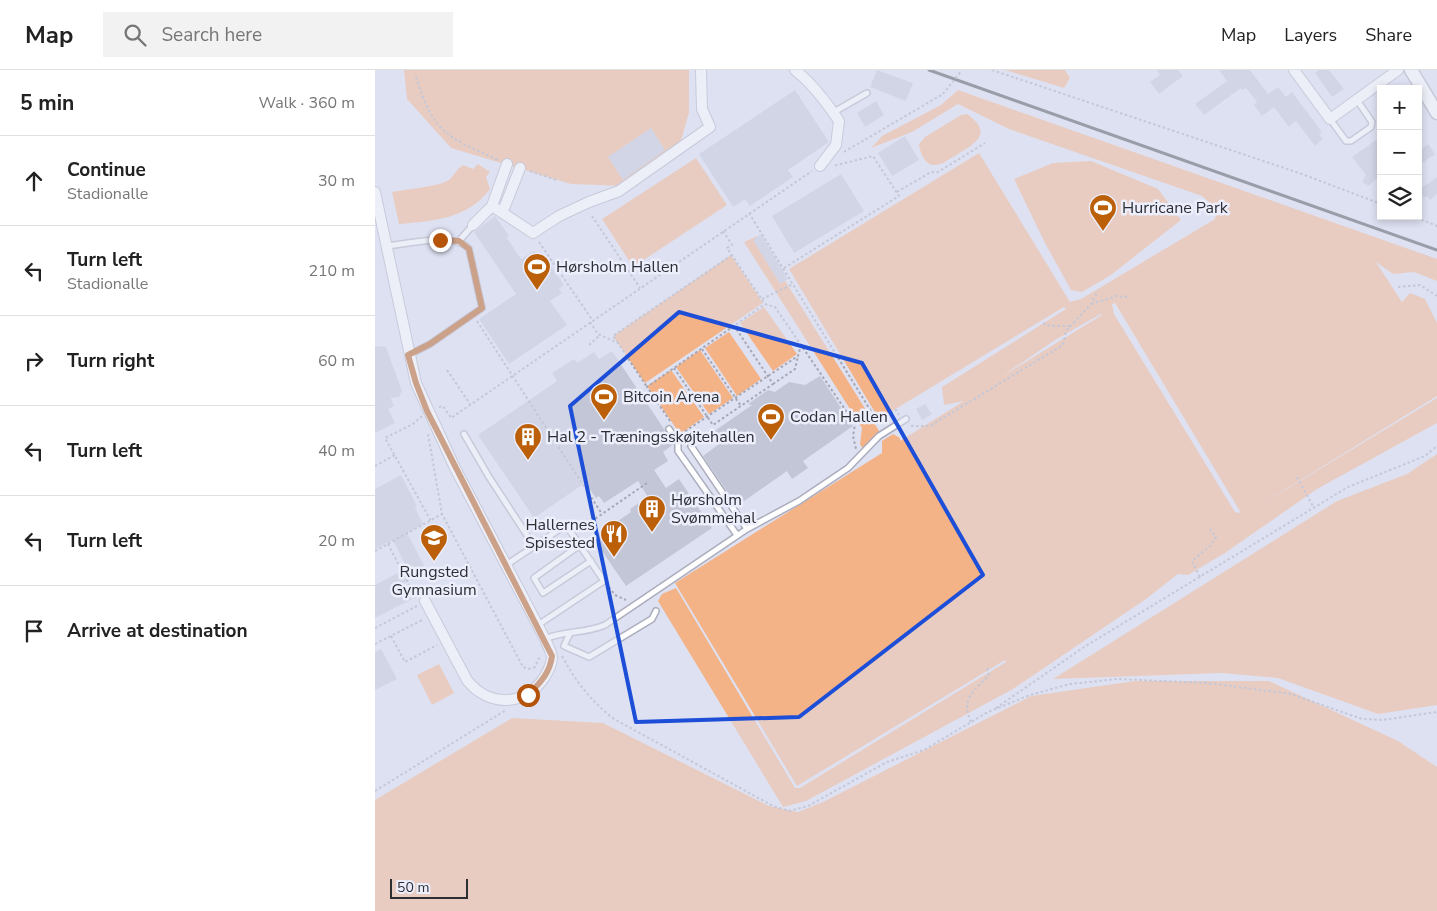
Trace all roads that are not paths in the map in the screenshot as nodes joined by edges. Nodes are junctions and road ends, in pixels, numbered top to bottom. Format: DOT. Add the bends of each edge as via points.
graph roads {
  1 [pos="701,70"];
  2 [pos="795,70"];
  3 [pos="1294,70"];
  4 [pos="1398,70"];
  5 [pos="1411,70"];
  6 [pos="867,92"];
  7 [pos="1357,100"];
  8 [pos="833,112"];
  9 [pos="1437,113"];
  10 [pos="1330,119"];
  11 [pos="507,164"];
  12 [pos="820,166"];
  13 [pos="520,168"];
  14 [pos="375,192"];
  15 [pos="492,206"];
  16 [pos="503,211"];
  17 [pos="473,225"];
  18 [pos="459,241"];
  19 [pos="387,246"];
  20 [pos="408,355"];
  21 [pos="902,422"];
  22 [pos="672,428"];
  23 [pos="464,434"];
  24 [pos="691,446"];
  25 [pos="747,528"];
  26 [pos="737,535"];
  27 [pos="581,545"];
  28 [pos="534,546"];
  29 [pos="591,561"];
  30 [pos="506,565"];
  31 [pos="425,601"];
  32 [pos="656,611"];
  33 [pos="538,625"];
  34 [pos="570,633"];
  35 [pos="545,639"];
  1 -- 16 [label="street" via="702,109 710,127 619,191 559,216 533,233"];
  2 -- 8 [label="street" via="805,77"];
  3 -- 10 [label="street"];
  4 -- 7 [label="street"];
  5 -- 9 [label="street"];
  6 -- 8 [label="lane"];
  7 -- 10 [label="street"];
  7 -- 10 [label="lane" via="1372,122 1371,127 1346,141"];
  8 -- 12 [label="street" via="839,122 836,145"];
  11 -- 15 [label="street"];
  13 -- 16 [label="street"];
  14 -- 19 [label="street"];
  15 -- 16 [label="street"];
  15 -- 17 [label="street"];
  17 -- 18 [label="lane"];
  18 -- 19 [label="lane"];
  18 -- 20 [label="lane" via="469,249 482,308 430,344"];
  19 -- 20 [label="street"];
  20 -- 30 [label="street" via="427,411"];
  21 -- 25 [label="lane" via="879,436 848,468 799,501"];
  22 -- 26 [label="lane" via="678,451"];
  23 -- 28 [label="lane"];
  24 -- 25 [label="lane"];
  25 -- 26 [label="lane"];
  26 -- 34 [label="lane" via="593,631"];
  27 -- 28 [label="lane" via="566,525"];
  27 -- 29 [label="lane"];
  27 -- 29 [label="lane" via="534,578 543,593"];
  28 -- 30 [label="lane"];
  29 -- 33 [label="lane" via="604,581"];
  30 -- 33 [label="street"];
  31 -- 35 [label="street" via="467,680 475,691 494,700 511,701 528,695 541,682 551,667 552,656"];
  32 -- 34 [label="lane" via="652,619 589,657 564,646"];
  33 -- 35 [label="street"];
  34 -- 35 [label="lane" via="555,634"];
}
